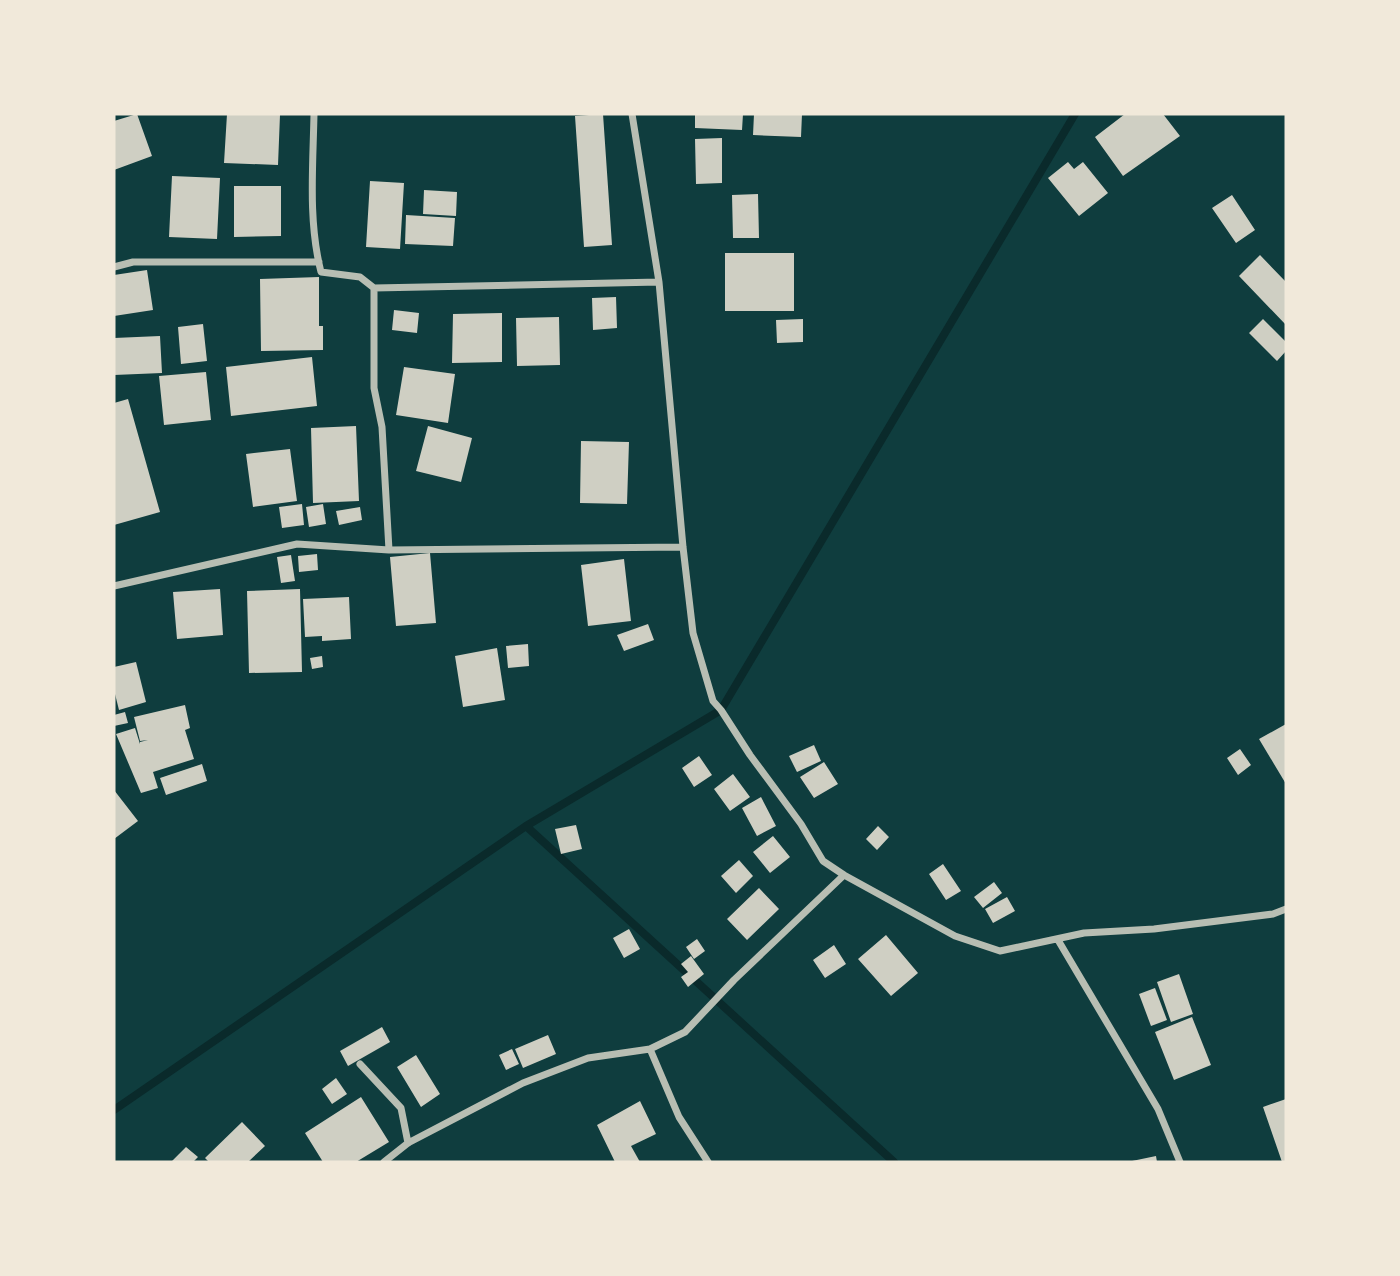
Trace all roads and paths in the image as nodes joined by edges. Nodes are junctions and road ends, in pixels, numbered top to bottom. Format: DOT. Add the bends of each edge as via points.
graph roads {
  1 [pos="314,114"];
  2 [pos="632,114"];
  3 [pos="319,262"];
  4 [pos="114,267"];
  5 [pos="659,282"];
  6 [pos="374,288"];
  7 [pos="683,547"];
  8 [pos="389,550"];
  9 [pos="114,586"];
  10 [pos="844,875"];
  11 [pos="1286,909"];
  12 [pos="1058,940"];
  13 [pos="650,1049"];
  14 [pos="360,1064"];
  15 [pos="408,1143"];
  16 [pos="384,1162"];
  17 [pos="708,1162"];
  18 [pos="1180,1162"];
  1 -- 3 [label="street" via="312,204"];
  2 -- 5 [label="street"];
  3 -- 4 [label="street" via="133,262"];
  3 -- 6 [label="street" via="321,272 360,277"];
  5 -- 6 [label="street"];
  5 -- 7 [label="street"];
  6 -- 8 [label="street" via="374,388 382,427"];
  7 -- 8 [label="street"];
  7 -- 10 [label="street" via="693,632 713,701 824,861"];
  8 -- 9 [label="street" via="297,544"];
  10 -- 12 [label="street" via="955,936 1000,951"];
  10 -- 13 [label="street" via="685,1032"];
  11 -- 12 [label="street"];
  12 -- 18 [label="street" via="1158,1109"];
  13 -- 15 [label="street" via="588,1058 523,1083"];
  13 -- 17 [label="street" via="678,1117"];
  14 -- 15 [label="street" via="401,1108"];
  15 -- 16 [label="street"];
}
